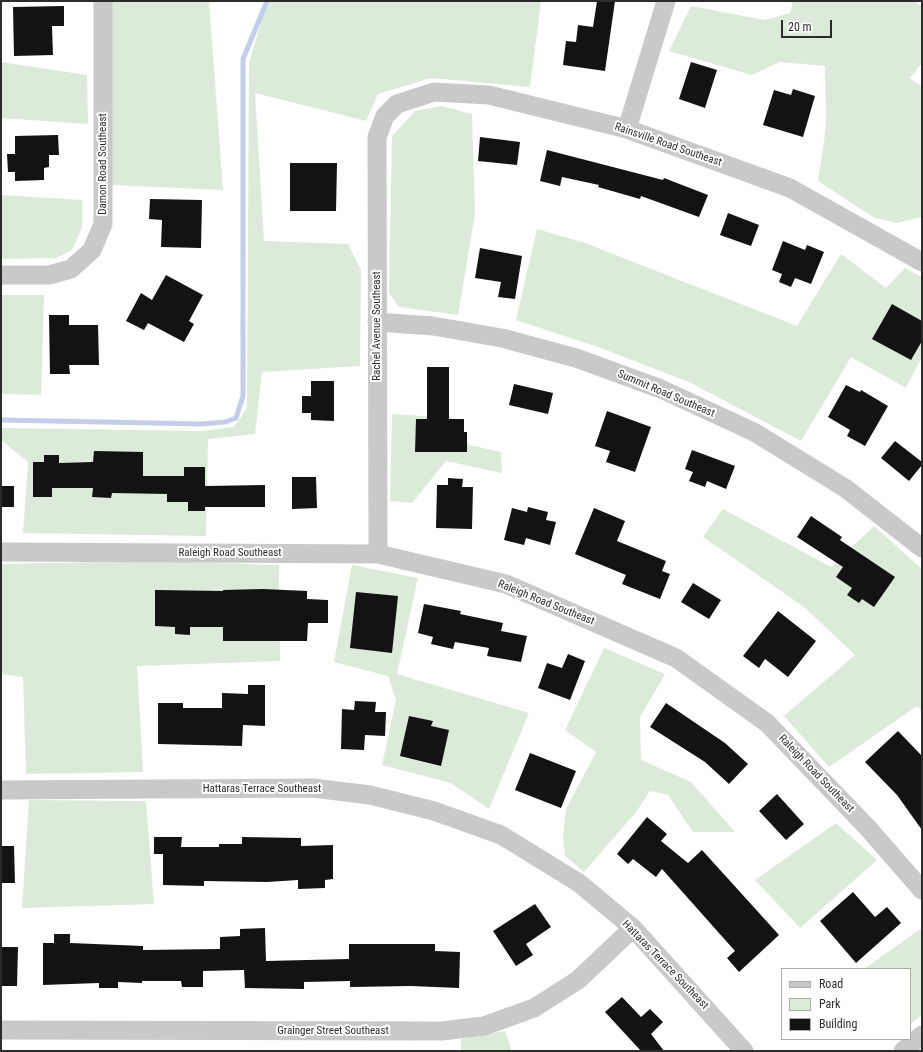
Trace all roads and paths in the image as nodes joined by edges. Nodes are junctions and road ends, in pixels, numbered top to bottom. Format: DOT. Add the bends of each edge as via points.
graph roads {
  1 [pos="103,1"];
  2 [pos="666,1"];
  3 [pos="397,104"];
  4 [pos="627,129"];
  5 [pos="921,258"];
  6 [pos="1,275"];
  7 [pos="377,322"];
  8 [pos="922,548"];
  9 [pos="1,552"];
  10 [pos="378,554"];
  11 [pos="1,790"];
  12 [pos="922,890"];
  13 [pos="633,928"];
  14 [pos="1,1030"];
  15 [pos="922,1035"];
  16 [pos="744,1051"];
  17 [pos="903,1051"];
  1 -- 6 [label="street, Damon Road Southeast" via="103,224 92,250 71,269 48,275"];
  2 -- 4 [label="street"];
  3 -- 4 [label="street, Rainsville Road Southeast" via="434,92 489,95"];
  3 -- 7 [label="street, Rachel Avenue Southeast" via="385,116 377,138"];
  4 -- 5 [label="street, Rainsville Road Southeast" via="790,188"];
  7 -- 8 [label="street, Summit Road Southeast" via="433,326 502,338 576,358 660,389 754,432 845,488"];
  7 -- 10 [label="street, Rachel Avenue Southeast"];
  9 -- 10 [label="street, Raleigh Road Southeast"];
  10 -- 12 [label="street, Raleigh Road Southeast" via="506,584 676,658 767,723 867,827"];
  11 -- 13 [label="street, Hattaras Terrace Southeast" via="313,788 370,795 434,811 500,835 579,882"];
  13 -- 14 [label="street, Grainger Street Southeast" via="578,980 534,1008 484,1026 442,1031"];
  13 -- 16 [label="street, Hattaras Terrace Southeast"];
  15 -- 17 [label="street"];
}
